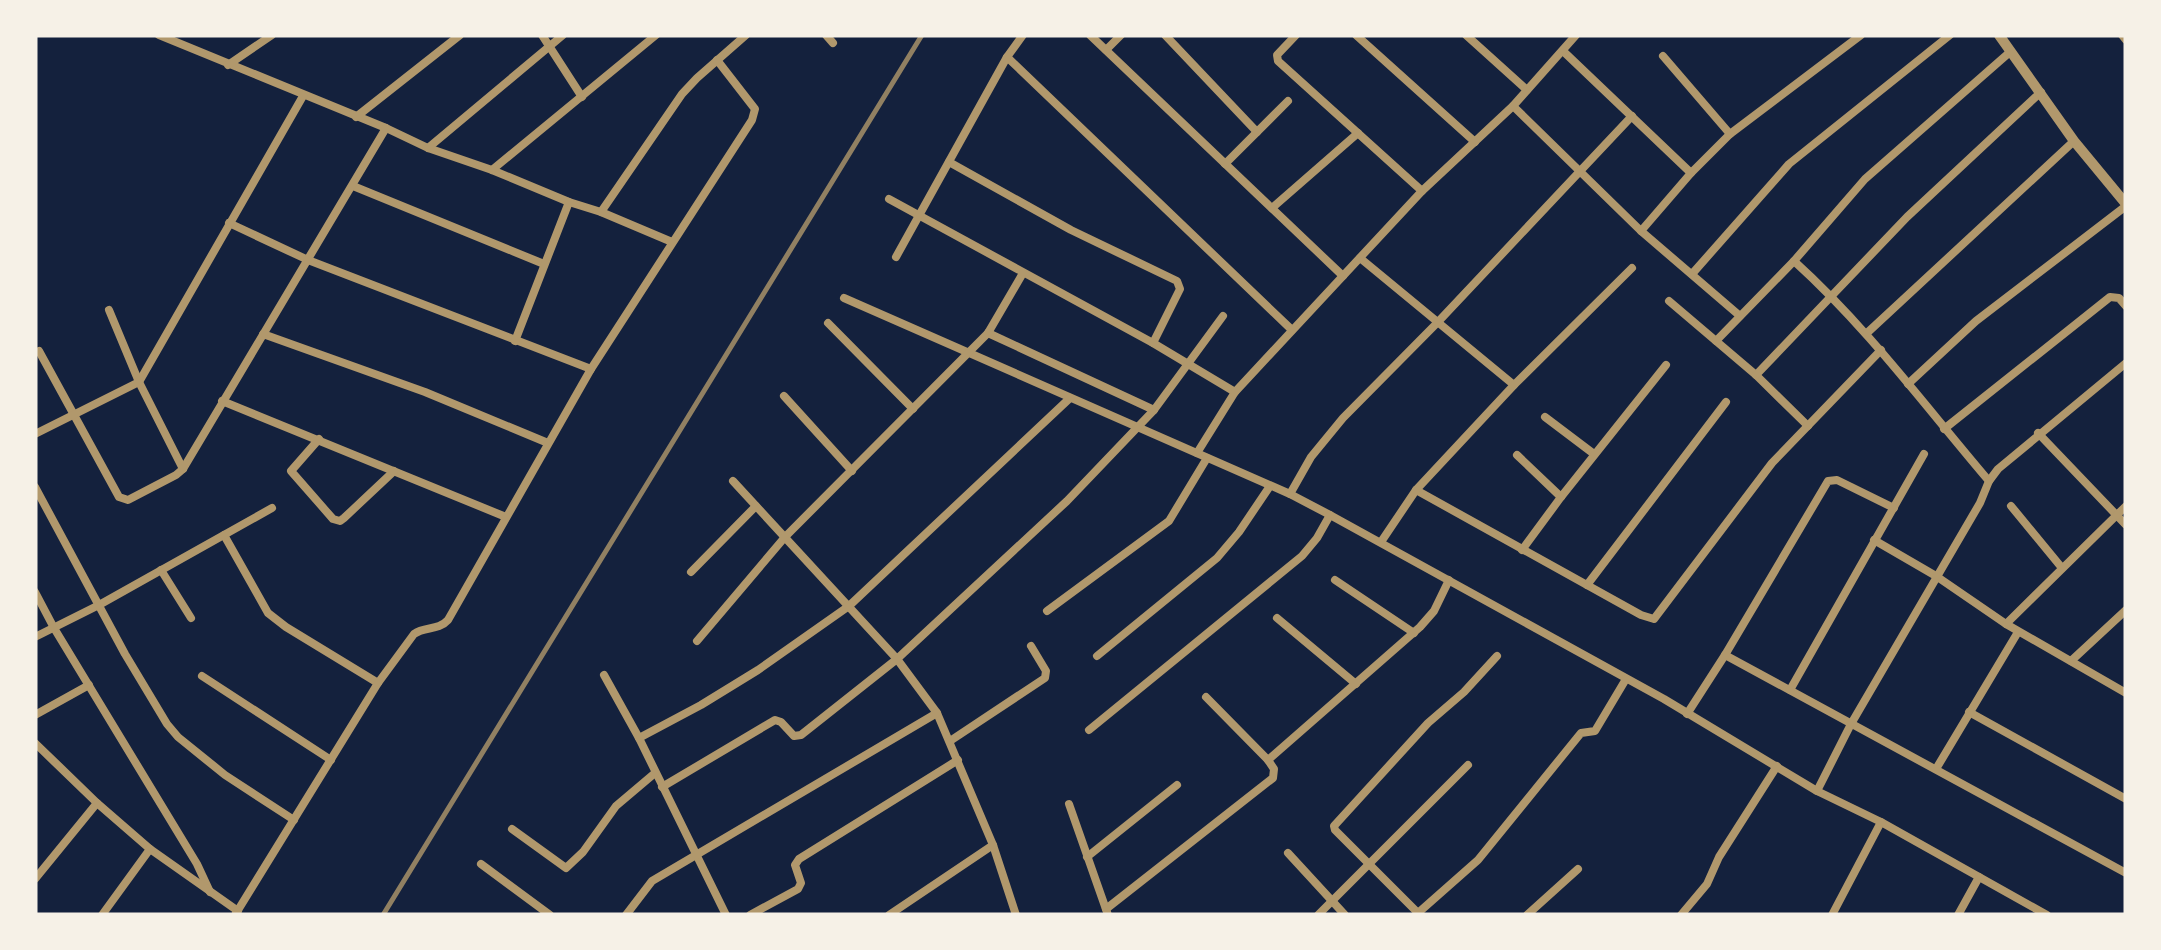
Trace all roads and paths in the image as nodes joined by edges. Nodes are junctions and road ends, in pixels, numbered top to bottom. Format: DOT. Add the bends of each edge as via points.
graph roads {
  1 [pos="159,35"];
  2 [pos="272,35"];
  3 [pos="460,35"];
  4 [pos="542,35"];
  5 [pos="563,35"];
  6 [pos="656,35"];
  7 [pos="746,35"];
  8 [pos="826,35"];
  9 [pos="1022,35"];
  10 [pos="1090,35"];
  11 [pos="1121,35"];
  12 [pos="1165,35"];
  13 [pos="1296,35"];
  14 [pos="1356,35"];
  15 [pos="1466,35"];
  16 [pos="1575,35"];
  17 [pos="1861,35"];
  18 [pos="1950,35"];
  19 [pos="1999,35"];
  20 [pos="833,43"];
  21 [pos="549,46"];
  22 [pos="1106,50"];
  23 [pos="1563,51"];
  24 [pos="2010,52"];
  25 [pos="1663,56"];
  26 [pos="1007,57"];
  27 [pos="717,60"];
  28 [pos="228,65"];
  29 [pos="1527,90"];
  30 [pos="2041,92"];
  31 [pos="303,96"];
  32 [pos="582,97"];
  33 [pos="1288,101"];
  34 [pos="1513,106"];
  35 [pos="1632,116"];
  36 [pos="356,117"];
  37 [pos="386,128"];
  38 [pos="1256,132"];
  39 [pos="1358,132"];
  40 [pos="1730,134"];
  41 [pos="2074,141"];
  42 [pos="1475,142"];
  43 [pos="428,148"];
  44 [pos="948,162"];
  45 [pos="1225,164"];
  46 [pos="492,170"];
  47 [pos="1580,172"];
  48 [pos="1691,173"];
  49 [pos="354,186"];
  50 [pos="1422,191"];
  51 [pos="889,200"];
  52 [pos="569,202"];
  53 [pos="2126,205"];
  54 [pos="1272,208"];
  55 [pos="601,212"];
  56 [pos="918,217"];
  57 [pos="229,222"];
  58 [pos="1642,232"];
  59 [pos="672,242"];
  60 [pos="896,258"];
  61 [pos="1360,258"];
  62 [pos="308,260"];
  63 [pos="1794,261"];
  64 [pos="544,264"];
  65 [pos="1632,268"];
  66 [pos="1023,273"];
  67 [pos="1692,274"];
  68 [pos="1342,276"];
  69 [pos="1831,295"];
  70 [pos="844,298"];
  71 [pos="1669,301"];
  72 [pos="2126,306"];
  73 [pos="109,310"];
  74 [pos="1223,316"];
  75 [pos="1740,316"];
  76 [pos="828,323"];
  77 [pos="1437,323"];
  78 [pos="1292,330"];
  79 [pos="1866,333"];
  80 [pos="262,334"];
  81 [pos="988,334"];
  82 [pos="1716,341"];
  83 [pos="516,342"];
  84 [pos="1152,342"];
  85 [pos="1881,350"];
  86 [pos="39,351"];
  87 [pos="968,354"];
  88 [pos="1188,362"];
  89 [pos="2126,363"];
  90 [pos="1666,365"];
  91 [pos="591,370"];
  92 [pos="1756,375"];
  93 [pos="139,382"];
  94 [pos="1908,384"];
  95 [pos="1514,385"];
  96 [pos="1236,392"];
  97 [pos="784,396"];
  98 [pos="1070,398"];
  99 [pos="222,402"];
  100 [pos="1726,402"];
  101 [pos="913,409"];
  102 [pos="1154,410"];
  103 [pos="72,414"];
  104 [pos="1545,417"];
  105 [pos="1808,426"];
  106 [pos="1139,428"];
  107 [pos="1944,429"];
  108 [pos="35,434"];
  109 [pos="2038,434"];
  110 [pos="319,440"];
  111 [pos="548,443"];
  112 [pos="1197,454"];
  113 [pos="1594,454"];
  114 [pos="1924,454"];
  115 [pos="1516,455"];
  116 [pos="1207,458"];
  117 [pos="183,469"];
  118 [pos="852,470"];
  119 [pos="394,471"];
  120 [pos="733,481"];
  121 [pos="1989,481"];
  122 [pos="1270,486"];
  123 [pos="35,487"];
  124 [pos="1416,490"];
  125 [pos="1290,494"];
  126 [pos="1561,497"];
  127 [pos="756,506"];
  128 [pos="2010,506"];
  129 [pos="2126,506"];
  130 [pos="272,508"];
  131 [pos="1894,508"];
  132 [pos="1330,514"];
  133 [pos="2116,515"];
  134 [pos="506,517"];
  135 [pos="2126,524"];
  136 [pos="224,535"];
  137 [pos="785,537"];
  138 [pos="1874,540"];
  139 [pos="1381,542"];
  140 [pos="1522,550"];
  141 [pos="2062,568"];
  142 [pos="160,570"];
  143 [pos="691,572"];
  144 [pos="1936,576"];
  145 [pos="1335,580"];
  146 [pos="1449,580"];
  147 [pos="1587,585"];
  148 [pos="35,592"];
  149 [pos="99,605"];
  150 [pos="848,606"];
  151 [pos="2126,610"];
  152 [pos="1048,612"];
  153 [pos="191,618"];
  154 [pos="1277,618"];
  155 [pos="2006,624"];
  156 [pos="54,628"];
  157 [pos="2018,632"];
  158 [pos="1414,633"];
  159 [pos="35,637"];
  160 [pos="697,641"];
  161 [pos="1031,646"];
  162 [pos="1726,655"];
  163 [pos="1097,656"];
  164 [pos="1497,656"];
  165 [pos="897,658"];
  166 [pos="2071,661"];
  167 [pos="604,675"];
  168 [pos="202,676"];
  169 [pos="1626,679"];
  170 [pos="378,683"];
  171 [pos="1356,684"];
  172 [pos="89,685"];
  173 [pos="1790,690"];
  174 [pos="2126,693"];
  175 [pos="1206,697"];
  176 [pos="1969,712"];
  177 [pos="937,713"];
  178 [pos="1687,714"];
  179 [pos="35,715"];
  180 [pos="1851,724"];
  181 [pos="1089,730"];
  182 [pos="639,738"];
  183 [pos="950,741"];
  184 [pos="35,742"];
  185 [pos="44,753"];
  186 [pos="331,760"];
  187 [pos="958,760"];
  188 [pos="1268,760"];
  189 [pos="35,762"];
  190 [pos="1468,765"];
  191 [pos="1777,766"];
  192 [pos="1936,769"];
  193 [pos="655,773"];
  194 [pos="1177,785"];
  195 [pos="662,787"];
  196 [pos="1818,790"];
  197 [pos="2126,799"];
  198 [pos="97,802"];
  199 [pos="1069,804"];
  200 [pos="294,820"];
  201 [pos="1881,822"];
  202 [pos="512,829"];
  203 [pos="993,845"];
  204 [pos="150,849"];
  205 [pos="1288,853"];
  206 [pos="696,854"];
  207 [pos="1087,856"];
  208 [pos="481,864"];
  209 [pos="1371,864"];
  210 [pos="1578,868"];
  211 [pos="2126,873"];
  212 [pos="1979,877"];
  213 [pos="35,879"];
  214 [pos="210,892"];
  215 [pos="1332,902"];
  216 [pos="1107,912"];
  217 [pos="237,913"];
  218 [pos="1419,914"];
  219 [pos="2045,914"];
  220 [pos="102,915"];
  221 [pos="550,915"];
  222 [pos="626,915"];
  223 [pos="726,915"];
  224 [pos="750,915"];
  225 [pos="888,915"];
  226 [pos="1016,915"];
  227 [pos="1318,915"];
  228 [pos="1345,915"];
  229 [pos="1527,915"];
  230 [pos="1681,915"];
  231 [pos="1832,915"];
  232 [pos="1958,915"];
  1 -- 28 [label="street"];
  2 -- 28 [label="street"];
  3 -- 36 [label="street"];
  4 -- 21 [label="street"];
  5 -- 21 [label="street"];
  6 -- 32 [label="street"];
  7 -- 27 [label="street"];
  8 -- 20 [label="street"];
  9 -- 26 [label="street"];
  10 -- 22 [label="street"];
  11 -- 22 [label="street"];
  12 -- 38 [label="street"];
  13 -- 39 [label="street" via="1278,61"];
  14 -- 42 [label="street"];
  15 -- 29 [label="street"];
  16 -- 23 [label="street"];
  17 -- 40 [label="street"];
  18 -- 67 [label="street" via="1789,164"];
  19 -- 24 [label="street"];
  21 -- 32 [label="street"];
  21 -- 43 [label="street"];
  22 -- 45 [label="street"];
  23 -- 29 [label="street"];
  23 -- 35 [label="street"];
  24 -- 30 [label="street"];
  24 -- 63 [label="street" via="1865,179"];
  25 -- 40 [label="street"];
  26 -- 44 [label="street"];
  26 -- 78 [label="street"];
  27 -- 55 [label="street" via="674,103"];
  27 -- 59 [label="street" via="754,113"];
  28 -- 31 [label="street"];
  29 -- 34 [label="street"];
  30 -- 41 [label="street"];
  30 -- 69 [label="street"];
  31 -- 36 [label="street"];
  31 -- 57 [label="street"];
  32 -- 46 [label="street"];
  33 -- 38 [label="street"];
  34 -- 42 [label="street"];
  34 -- 47 [label="street"];
  35 -- 47 [label="street"];
  35 -- 48 [label="street"];
  36 -- 37 [label="street"];
  37 -- 43 [label="street"];
  37 -- 49 [label="street"];
  38 -- 45 [label="street"];
  39 -- 50 [label="street"];
  39 -- 54 [label="street"];
  40 -- 48 [label="street"];
  41 -- 53 [label="street"];
  41 -- 79 [label="street"];
  42 -- 50 [label="street"];
  43 -- 46 [label="street"];
  44 -- 56 [label="street"];
  44 -- 84 [label="street" via="1177,281 1180,288"];
  45 -- 54 [label="street"];
  46 -- 52 [label="street"];
  47 -- 58 [label="street"];
  47 -- 77 [label="street"];
  48 -- 58 [label="street"];
  49 -- 62 [label="street"];
  49 -- 64 [label="street"];
  50 -- 61 [label="street"];
  51 -- 56 [label="street"];
  52 -- 55 [label="street"];
  52 -- 64 [label="street"];
  53 -- 94 [label="street" via="1976,320"];
  54 -- 68 [label="street"];
  55 -- 59 [label="street"];
  56 -- 60 [label="street"];
  56 -- 66 [label="street"];
  57 -- 62 [label="street"];
  57 -- 93 [label="street"];
  58 -- 67 [label="street"];
  59 -- 91 [label="street"];
  61 -- 68 [label="street"];
  61 -- 77 [label="street"];
  62 -- 80 [label="street"];
  62 -- 83 [label="street"];
  63 -- 69 [label="street"];
  63 -- 75 [label="street"];
  64 -- 83 [label="street"];
  65 -- 95 [label="street"];
  66 -- 81 [label="street"];
  66 -- 84 [label="street"];
  67 -- 75 [label="street"];
  68 -- 78 [label="street"];
  69 -- 79 [label="street"];
  69 -- 92 [label="street"];
  70 -- 87 [label="street"];
  71 -- 82 [label="street"];
  72 -- 107 [label="street" via="2110,297"];
  73 -- 93 [label="street"];
  74 -- 88 [label="street"];
  75 -- 82 [label="street"];
  76 -- 101 [label="street"];
  77 -- 95 [label="street"];
  77 -- 125 [label="street" via="1344,418"];
  78 -- 96 [label="street"];
  79 -- 85 [label="street"];
  80 -- 99 [label="street"];
  80 -- 111 [label="street"];
  81 -- 87 [label="street"];
  81 -- 102 [label="street"];
  82 -- 92 [label="street"];
  83 -- 91 [label="street"];
  84 -- 88 [label="street"];
  85 -- 94 [label="street"];
  85 -- 105 [label="street"];
  86 -- 103 [label="street"];
  87 -- 98 [label="street"];
  87 -- 101 [label="street"];
  88 -- 96 [label="street"];
  88 -- 102 [label="street"];
  89 -- 109 [label="street"];
  90 -- 113 [label="street"];
  91 -- 111 [label="street"];
  92 -- 105 [label="street"];
  93 -- 103 [label="street"];
  93 -- 117 [label="street"];
  94 -- 107 [label="street"];
  95 -- 124 [label="street"];
  96 -- 112 [label="street"];
  97 -- 118 [label="street"];
  98 -- 106 [label="street"];
  98 -- 150 [label="street"];
  99 -- 110 [label="street"];
  99 -- 117 [label="street"];
  100 -- 147 [label="street"];
  101 -- 118 [label="street"];
  102 -- 106 [label="street"];
  103 -- 108 [label="street"];
  103 -- 117 [label="street" via="123,500"];
  104 -- 113 [label="street"];
  105 -- 147 [label="street" via="1656,618"];
  106 -- 112 [label="street"];
  106 -- 165 [label="street"];
  107 -- 121 [label="street"];
  109 -- 121 [label="street"];
  109 -- 133 [label="street"];
  110 -- 119 [label="street"];
  110 -- 119 [label="street" via="290,471 337,521"];
  111 -- 134 [label="street"];
  112 -- 116 [label="street"];
  113 -- 126 [label="street"];
  114 -- 131 [label="street"];
  115 -- 126 [label="street"];
  116 -- 122 [label="street"];
  116 -- 152 [label="street" via="1169,521"];
  118 -- 137 [label="street"];
  119 -- 134 [label="street"];
  120 -- 127 [label="street"];
  121 -- 144 [label="street"];
  122 -- 125 [label="street"];
  122 -- 163 [label="street" via="1217,558"];
  123 -- 149 [label="street"];
  124 -- 139 [label="street"];
  124 -- 140 [label="street"];
  125 -- 132 [label="street"];
  126 -- 140 [label="street"];
  127 -- 137 [label="street"];
  127 -- 143 [label="street"];
  128 -- 141 [label="street"];
  129 -- 133 [label="street"];
  130 -- 136 [label="street"];
  131 -- 138 [label="street"];
  131 -- 162 [label="street" via="1828,481"];
  132 -- 139 [label="street"];
  132 -- 181 [label="street" via="1302,556"];
  133 -- 135 [label="street"];
  133 -- 141 [label="street"];
  134 -- 170 [label="street" via="448,620 414,634"];
  136 -- 142 [label="street"];
  136 -- 170 [label="street" via="268,613"];
  137 -- 150 [label="street"];
  137 -- 160 [label="street"];
  138 -- 144 [label="street"];
  138 -- 173 [label="street"];
  139 -- 146 [label="street"];
  140 -- 147 [label="street"];
  141 -- 155 [label="street"];
  142 -- 149 [label="street"];
  142 -- 153 [label="street"];
  144 -- 155 [label="street"];
  144 -- 180 [label="street"];
  145 -- 158 [label="street"];
  146 -- 158 [label="street"];
  146 -- 169 [label="street"];
  148 -- 156 [label="street"];
  149 -- 156 [label="street"];
  149 -- 200 [label="street" via="178,737"];
  150 -- 165 [label="street"];
  150 -- 182 [label="street" via="758,670"];
  151 -- 166 [label="street"];
  154 -- 171 [label="street"];
  155 -- 157 [label="street"];
  156 -- 159 [label="street"];
  156 -- 172 [label="street"];
  157 -- 166 [label="street"];
  157 -- 176 [label="street"];
  158 -- 171 [label="street"];
  161 -- 183 [label="street" via="1045,678"];
  162 -- 173 [label="street"];
  162 -- 178 [label="street"];
  164 -- 209 [label="street" via="1335,824"];
  165 -- 177 [label="street"];
  165 -- 195 [label="street" via="802,735 775,720"];
  166 -- 174 [label="street"];
  167 -- 182 [label="street"];
  168 -- 186 [label="street"];
  169 -- 178 [label="street"];
  169 -- 218 [label="street" via="1595,731 1579,735 1478,860"];
  170 -- 186 [label="street"];
  171 -- 188 [label="street"];
  172 -- 179 [label="street"];
  172 -- 214 [label="street"];
  173 -- 180 [label="street"];
  175 -- 188 [label="street"];
  176 -- 192 [label="street"];
  176 -- 197 [label="street"];
  177 -- 183 [label="street"];
  177 -- 206 [label="street"];
  178 -- 191 [label="street"];
  180 -- 192 [label="street"];
  180 -- 196 [label="street"];
  182 -- 193 [label="street"];
  183 -- 187 [label="street"];
  184 -- 185 [label="street"];
  185 -- 189 [label="street"];
  185 -- 198 [label="street"];
  186 -- 200 [label="street"];
  187 -- 203 [label="street"];
  187 -- 224 [label="street" via="799,859 798,889"];
  188 -- 216 [label="street" via="1274,769 1270,782"];
  190 -- 209 [label="street"];
  191 -- 196 [label="street"];
  191 -- 230 [label="street" via="1707,884"];
  192 -- 211 [label="street"];
  193 -- 195 [label="street"];
  193 -- 202 [label="street" via="616,806 566,868"];
  194 -- 207 [label="street"];
  195 -- 206 [label="street"];
  196 -- 201 [label="street"];
  198 -- 204 [label="street"];
  198 -- 213 [label="street"];
  199 -- 207 [label="street"];
  200 -- 217 [label="street"];
  201 -- 212 [label="street"];
  201 -- 231 [label="street"];
  203 -- 225 [label="street"];
  203 -- 226 [label="street"];
  204 -- 214 [label="street"];
  204 -- 220 [label="street"];
  205 -- 215 [label="street"];
  206 -- 222 [label="street" via="652,880"];
  206 -- 223 [label="street"];
  207 -- 216 [label="street"];
  208 -- 221 [label="street"];
  209 -- 215 [label="street"];
  209 -- 218 [label="street"];
  210 -- 229 [label="street"];
  212 -- 219 [label="street"];
  212 -- 232 [label="street"];
  214 -- 217 [label="street"];
  215 -- 227 [label="street"];
  215 -- 228 [label="street"];
}
